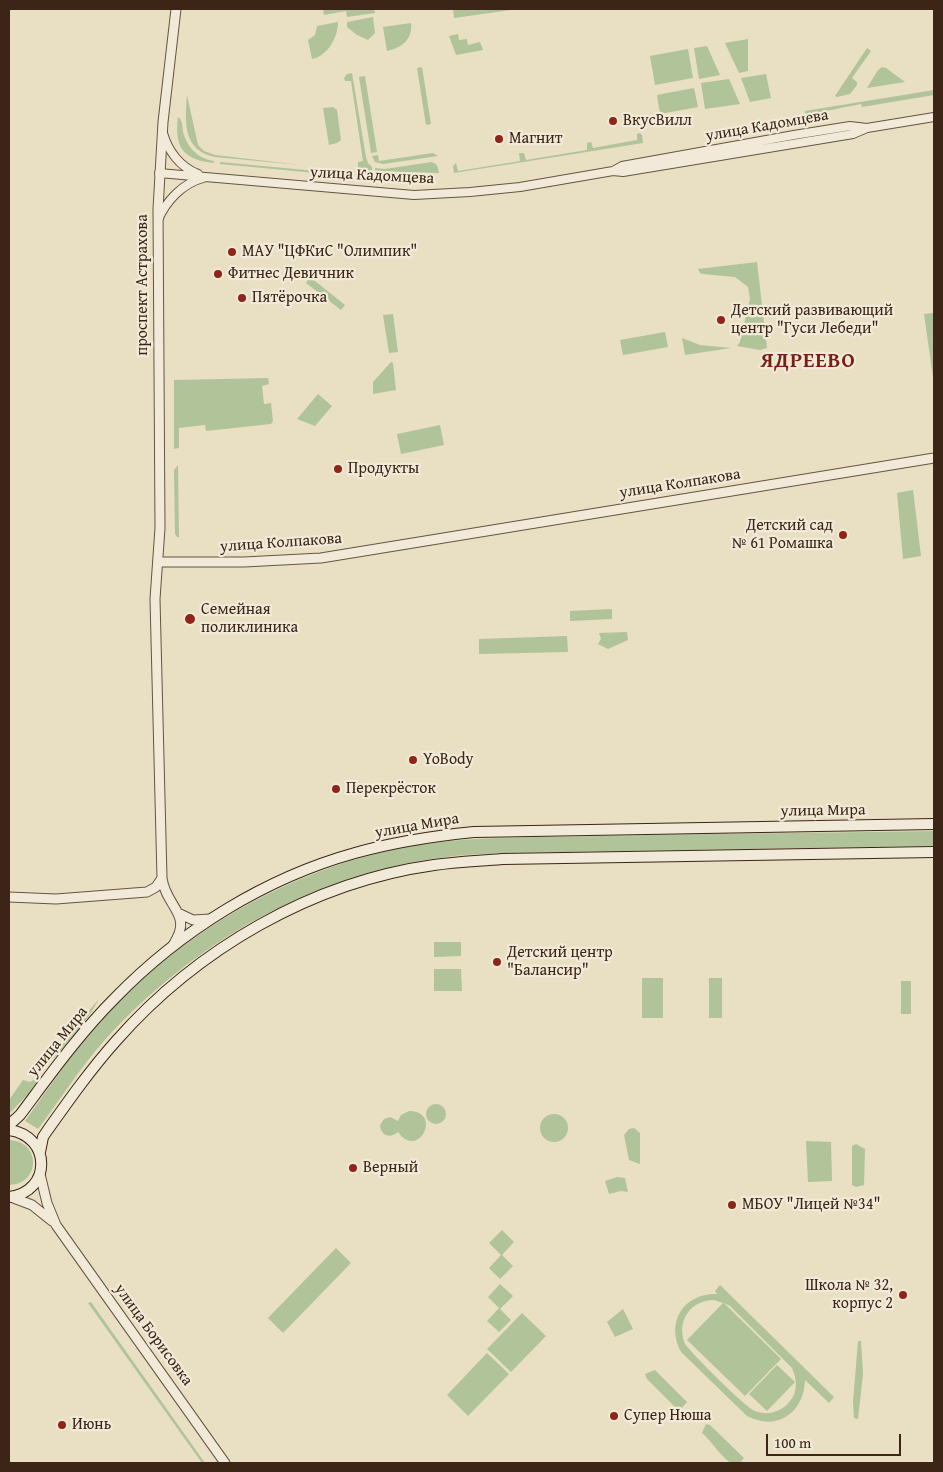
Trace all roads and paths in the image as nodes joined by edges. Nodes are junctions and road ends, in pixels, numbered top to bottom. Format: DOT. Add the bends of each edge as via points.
graph roads {
  1 [pos="176,9"];
  2 [pos="934,117"];
  3 [pos="162,129"];
  4 [pos="159,173"];
  5 [pos="207,177"];
  6 [pos="157,222"];
  7 [pos="934,458"];
  8 [pos="158,562"];
  9 [pos="934,824"];
  10 [pos="934,852"];
  11 [pos="162,878"];
  12 [pos="147,892"];
  13 [pos="9,897"];
  14 [pos="168,900"];
  15 [pos="178,912"];
  16 [pos="212,919"];
  17 [pos="173,946"];
  18 [pos="9,1126"];
  19 [pos="9,1130"];
  20 [pos="40,1152"];
  21 [pos="40,1174"];
  22 [pos="10,1197"];
  23 [pos="56,1225"];
  24 [pos="225,1463"];
  1 -- 3 [label="street, проспект Астрахова"];
  2 -- 5 [label="street, улица Кадомцева" via="867,128 850,126 794,134 622,166 613,171 470,192 414,195"];
  3 -- 4 [label="street, проспект Астрахова"];
  3 -- 5 [label="street" via="176,158 194,172"];
  4 -- 5 [label="street, улица Кадомцева"];
  4 -- 6 [label="street, проспект Астрахова"];
  5 -- 6 [label="street" via="179,191"];
  6 -- 8 [label="street, проспект Астрахова"];
  7 -- 8 [label="street, улица Колпакова" via="321,558"];
  8 -- 11 [label="street" via="156,679"];
  9 -- 16 [label="main road, улица Мира" via="443,835 376,848 320,865 260,891"];
  10 -- 20 [label="main road" via="502,859 412,869 338,889 253,928 161,996 97,1064 47,1131"];
  11 -- 12 [label="street"];
  11 -- 14 [label="street"];
  12 -- 13 [label="street" via="56,899"];
  12 -- 14 [label="street"];
  14 -- 15 [label="street"];
  15 -- 16 [label="street" via="194,920"];
  15 -- 17 [label="street" via="181,929"];
  16 -- 17 [label="main road, улица Мира"];
  17 -- 18 [label="main road, улица Мира" via="103,1010"];
  19 -- 20 [label="main road" via="28,1137"];
  20 -- 21 [label="main road"];
  21 -- 22 [label="main road" via="26,1190"];
  21 -- 23 [label="street, улица Борисовка"];
  22 -- 23 [label="street, улица Борисовка" via="32,1205"];
  23 -- 24 [label="street, улица Борисовка"];
}
